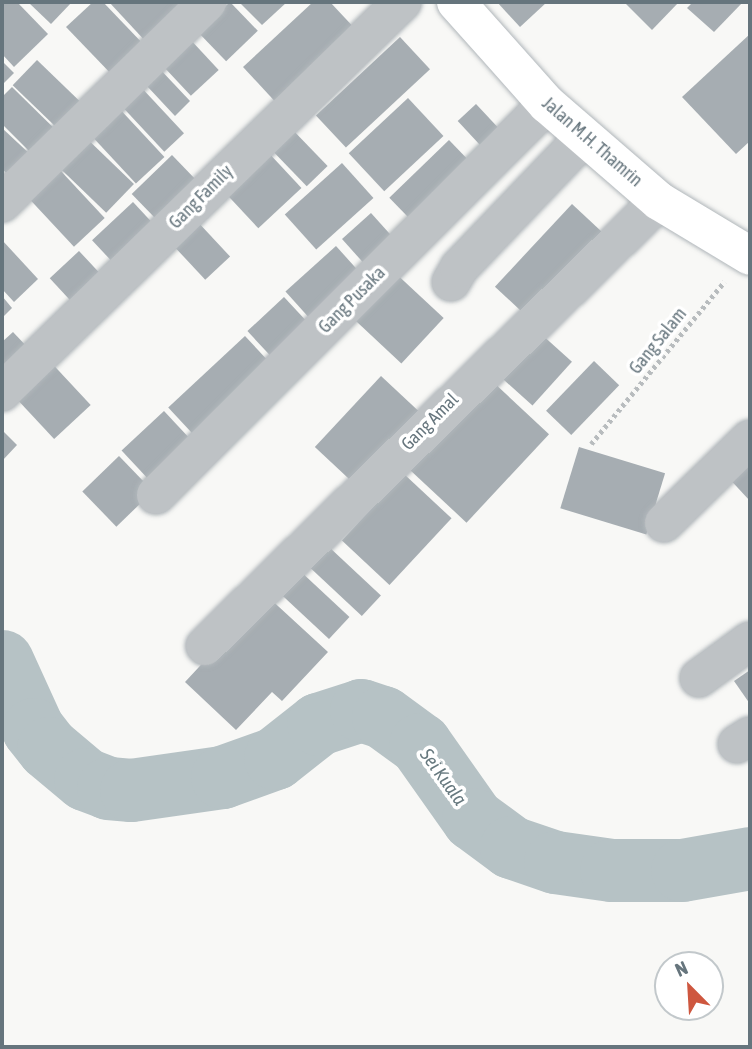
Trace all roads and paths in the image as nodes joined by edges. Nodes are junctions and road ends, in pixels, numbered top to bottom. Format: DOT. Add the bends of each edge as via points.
graph roads {
  1 [pos="207,2"];
  2 [pos="402,2"];
  3 [pos="456,2"];
  4 [pos="547,104"];
  5 [pos="584,136"];
  6 [pos="659,201"];
  7 [pos="2,203"];
  8 [pos="749,255"];
  9 [pos="451,282"];
  10 [pos="2,392"];
  11 [pos="750,439"];
  12 [pos="592,444"];
  13 [pos="156,495"];
  14 [pos="664,523"];
  15 [pos="750,641"];
  16 [pos="205,646"];
  17 [pos="699,678"];
  1 -- 7 [label="street"];
  2 -- 10 [label="street, Gang Family"];
  3 -- 4 [label="street, Jalan M.H. Thamrin"];
  4 -- 5 [label="street, Jalan M.H. Thamrin"];
  4 -- 13 [label="street, Gang Pusaka"];
  5 -- 6 [label="street, Jalan M.H. Thamrin"];
  5 -- 9 [label="street" via="459,268"];
  6 -- 8 [label="street, Jalan M.H. Thamrin"];
  6 -- 16 [label="street, Gang Amal"];
  8 -- 12 [label="path, Gang Salam"];
  11 -- 14 [label="street"];
  15 -- 17 [label="street"];
}
